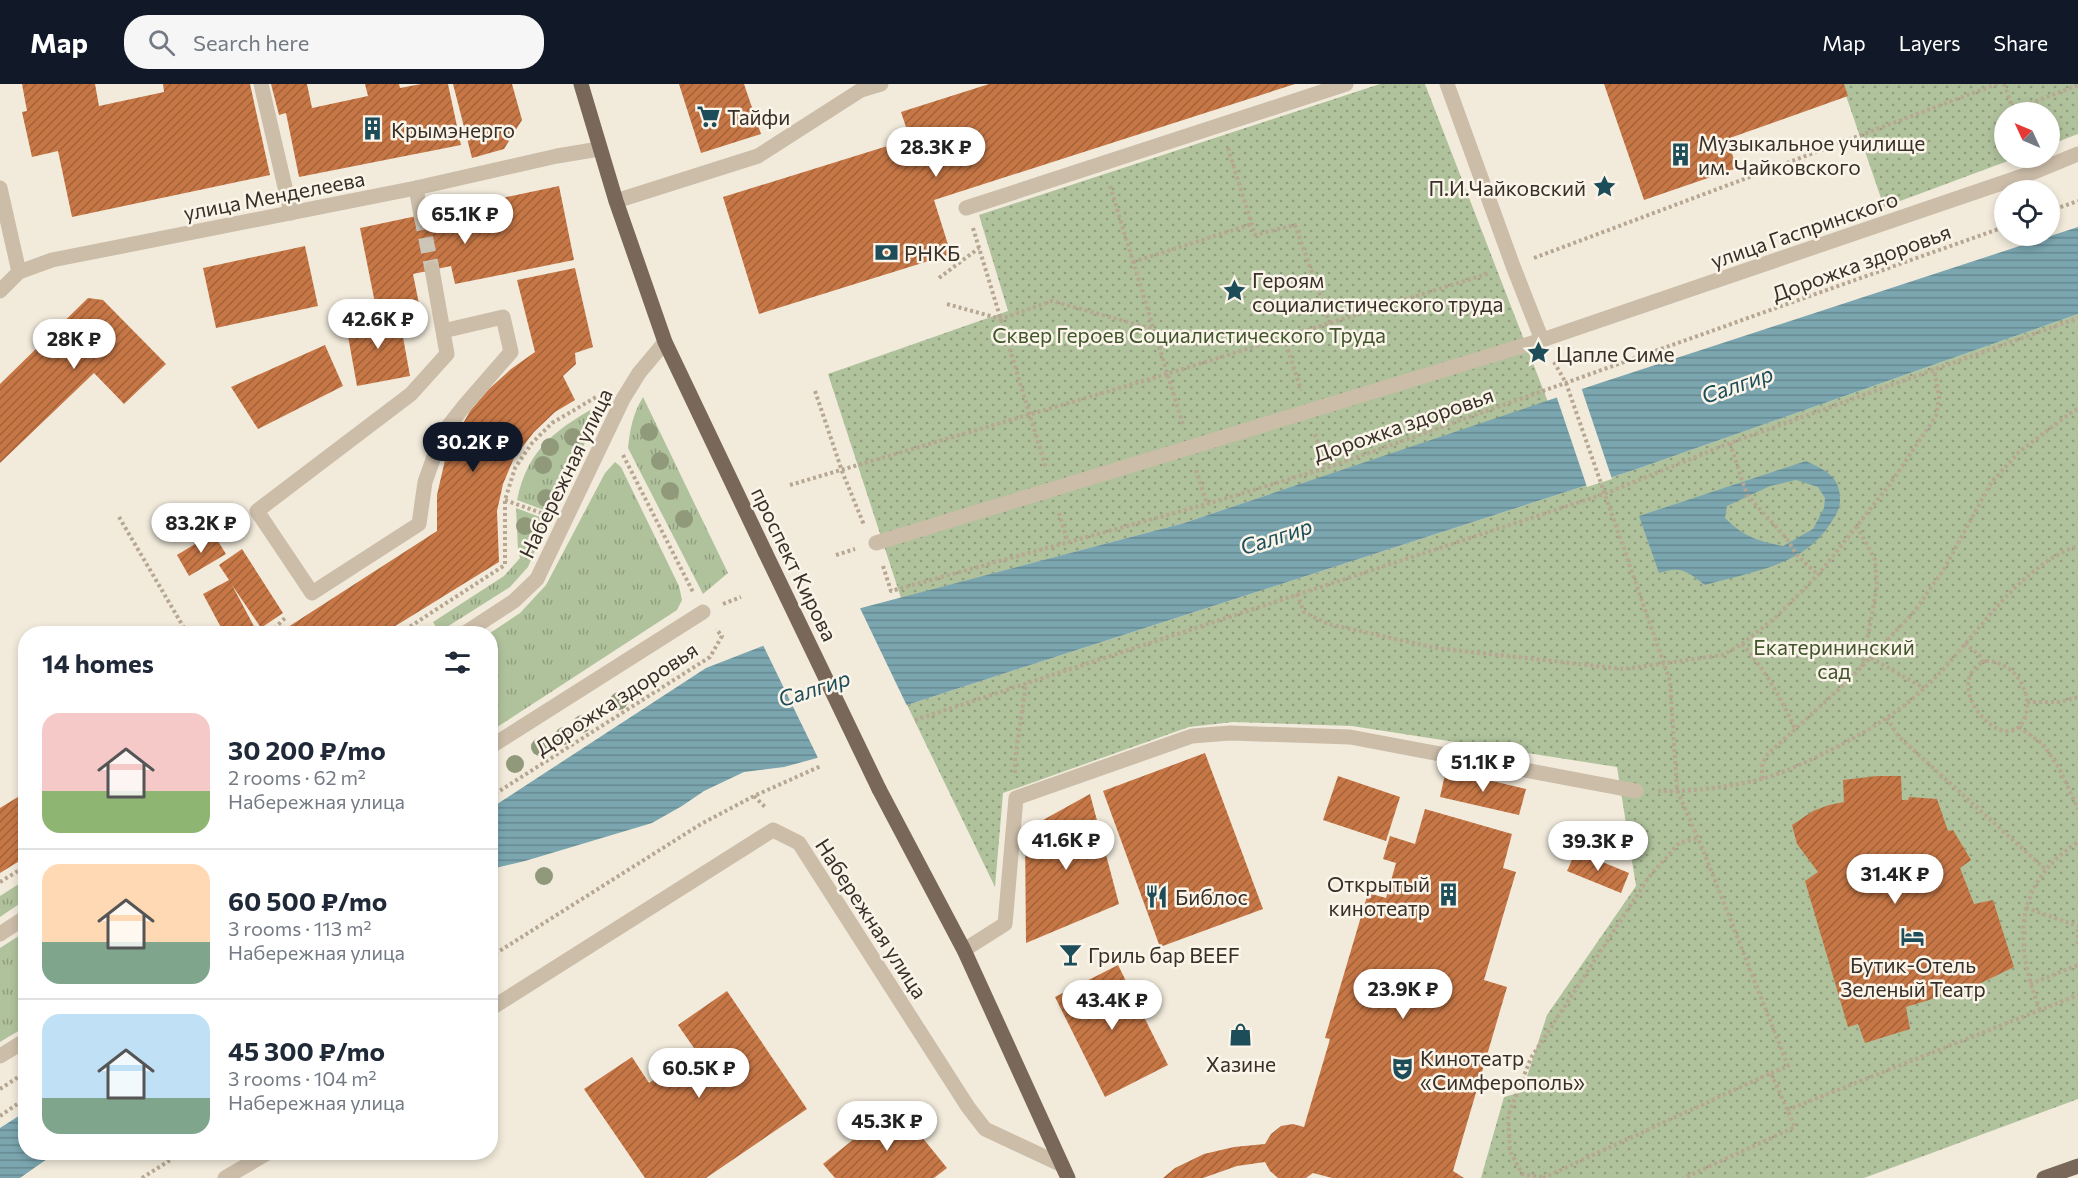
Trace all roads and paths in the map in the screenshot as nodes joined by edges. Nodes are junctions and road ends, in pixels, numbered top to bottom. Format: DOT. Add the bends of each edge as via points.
graph roads {
  1 [pos="261,84"];
  2 [pos="581,84"];
  3 [pos="881,84"];
  4 [pos="1346,84"];
  5 [pos="1447,84"];
  6 [pos="1997,84"];
  7 [pos="2004,84"];
  8 [pos="2078,86"];
  9 [pos="2011,102"];
  10 [pos="2037,102"];
  11 [pos="1220,124"];
  12 [pos="599,149"];
  13 [pos="2078,154"];
  14 [pos="1102,162"];
  15 [pos="0,188"];
  16 [pos="416,188"];
  17 [pos="616,201"];
  18 [pos="2078,201"];
  19 [pos="2060,207"];
  20 [pos="966,208"];
  21 [pos="291,213"];
  22 [pos="421,215"];
  23 [pos="1252,224"];
  24 [pos="1994,231"];
  25 [pos="979,248"];
  26 [pos="1133,262"];
  27 [pos="1513,266"];
  28 [pos="432,269"];
  29 [pos="20,272"];
  30 [pos="939,278"];
  31 [pos="0,291"];
  32 [pos="947,304"];
  33 [pos="2078,318"];
  34 [pos="1001,319"];
  35 [pos="1330,323"];
  36 [pos="1153,329"];
  37 [pos="443,331"];
  38 [pos="1542,340"];
  39 [pos="665,342"];
  40 [pos="1934,369"];
  41 [pos="1167,374"];
  42 [pos="1567,387"];
  43 [pos="815,391"];
  44 [pos="623,399"];
  45 [pos="2078,409"];
  46 [pos="1030,414"];
  47 [pos="609,427"];
  48 [pos="1730,443"];
  49 [pos="1189,447"];
  50 [pos="842,471"];
  51 [pos="790,485"];
  52 [pos="1053,489"];
  53 [pos="1604,494"];
  54 [pos="506,500"];
  55 [pos="1207,504"];
  56 [pos="119,517"];
  57 [pos="564,521"];
  58 [pos="1857,526"];
  59 [pos="876,543"];
  60 [pos="1068,543"];
  61 [pos="2078,546"];
  62 [pos="836,555"];
  63 [pos="1818,575"];
  64 [pos="1297,594"];
  65 [pos="741,597"];
  66 [pos="703,612"];
  67 [pos="287,615"];
  68 [pos="183,626"];
  69 [pos="277,626"];
  70 [pos="411,626"];
  71 [pos="476,626"];
  72 [pos="1965,643"];
  73 [pos="1742,644"];
  74 [pos="1871,658"];
  75 [pos="1983,663"];
  76 [pos="1665,664"];
  77 [pos="1862,668"];
  78 [pos="1026,682"];
  79 [pos="1924,688"];
  80 [pos="2078,697"];
  81 [pos="2026,702"];
  82 [pos="1887,718"];
  83 [pos="915,720"];
  84 [pos="2019,727"];
  85 [pos="1795,729"];
  86 [pos="498,742"];
  87 [pos="1015,760"];
  88 [pos="820,766"];
  89 [pos="1762,779"];
  90 [pos="1677,790"];
  91 [pos="1636,791"];
  92 [pos="498,792"];
  93 [pos="2078,809"];
  94 [pos="1698,838"];
  95 [pos="2078,842"];
  96 [pos="2046,870"];
  97 [pos="18,871"];
  98 [pos="0,882"];
  99 [pos="2026,908"];
  100 [pos="18,922"];
  101 [pos="2078,927"];
  102 [pos="0,934"];
  103 [pos="2078,947"];
  104 [pos="964,950"];
  105 [pos="498,952"];
  106 [pos="2078,965"];
  107 [pos="2030,984"];
  108 [pos="2078,995"];
  109 [pos="498,1004"];
  110 [pos="2040,1010"];
  111 [pos="18,1045"];
  112 [pos="0,1056"];
  113 [pos="1771,1073"];
  114 [pos="18,1077"];
  115 [pos="0,1089"];
  116 [pos="18,1104"];
  117 [pos="1787,1110"];
  118 [pos="0,1116"];
  119 [pos="170,1160"];
  120 [pos="255,1160"];
  121 [pos="2078,1166"];
  122 [pos="1065,1172"];
  123 [pos="142,1178"];
  124 [pos="225,1178"];
  125 [pos="1543,1178"];
  126 [pos="1684,1178"];
  127 [pos="2044,1178"];
  1 -- 21 [label="street"];
  2 -- 12 [label="main road, проспект Кирова"];
  3 -- 17 [label="street" via="861,90 758,156"];
  4 -- 11 [label="street"];
  5 -- 27 [label="street"];
  6 -- 27 [label="path"];
  7 -- 9 [label="path"];
  8 -- 10 [label="path"];
  11 -- 14 [label="street"];
  11 -- 23 [label="path"];
  12 -- 16 [label="street, улица Менделеева"];
  12 -- 17 [label="main road, проспект Кирова"];
  13 -- 38 [label="street, улица Гаспринского"];
  14 -- 20 [label="street"];
  14 -- 26 [label="path"];
  15 -- 29 [label="street"];
  16 -- 21 [label="street, улица Менделеева"];
  16 -- 22 [label="street"];
  17 -- 39 [label="main road, проспект Кирова"];
  18 -- 19 [label="path"];
  20 -- 25 [label="path"];
  21 -- 29 [label="street, улица Менделеева" via="52,260"];
  23 -- 26 [label="path"];
  23 -- 35 [label="path" via="1255,235 1295,225"];
  24 -- 55 [label="path, Дорожка здоровья" via="1326,468"];
  25 -- 30 [label="path"];
  25 -- 34 [label="path"];
  26 -- 36 [label="path"];
  27 -- 35 [label="path"];
  27 -- 38 [label="street"];
  28 -- 37 [label="street"];
  29 -- 31 [label="street, улица Менделеева"];
  32 -- 34 [label="path"];
  33 -- 40 [label="path"];
  34 -- 36 [label="path" via="1052,301"];
  34 -- 46 [label="path"];
  35 -- 41 [label="path"];
  36 -- 41 [label="path"];
  37 -- 37 [label="street" via="447,354 411,394 257,511 312,593 419,524 425,482 442,434 511,352 502,317"];
  38 -- 49 [label="street, улица Гаспринского"];
  39 -- 44 [label="street, Набережная улица"];
  39 -- 104 [label="main road, проспект Кирова, bridge" via="879,789"];
  40 -- 48 [label="path"];
  40 -- 58 [label="path" via="1939,397 1936,416"];
  41 -- 46 [label="path"];
  41 -- 49 [label="path"];
  42 -- 53 [label="path"];
  43 -- 50 [label="path"];
  44 -- 47 [label="street, Набережная улица"];
  44 -- 54 [label="path" via="599,395 552,423 514,468"];
  45 -- 74 [label="path" via="2019,452 1991,483 1944,569 1914,612"];
  46 -- 50 [label="path"];
  46 -- 52 [label="path"];
  47 -- 57 [label="street, Набережная улица"];
  47 -- 66 [label="path"];
  48 -- 53 [label="path"];
  48 -- 63 [label="path" via="1747,495"];
  49 -- 52 [label="street, улица Гаспринского"];
  49 -- 55 [label="path"];
  50 -- 51 [label="path"];
  50 -- 59 [label="path" via="861,521"];
  52 -- 59 [label="street, улица Гаспринского"];
  52 -- 60 [label="path"];
  53 -- 64 [label="path"];
  53 -- 76 [label="path"];
  54 -- 57 [label="path"];
  54 -- 70 [label="path" via="505,565"];
  55 -- 60 [label="path, Дорожка здоровья"];
  56 -- 68 [label="path"];
  57 -- 71 [label="street, Набережная улица" via="537,579 514,601"];
  58 -- 63 [label="path"];
  58 -- 77 [label="path" via="1875,560 1878,587"];
  59 -- 60 [label="path, Дорожка здоровья" via="891,591"];
  59 -- 62 [label="path"];
  61 -- 72 [label="path" via="2018,584"];
  63 -- 73 [label="path"];
  64 -- 76 [label="path" via="1304,612 1328,624 1436,648 1624,669"];
  64 -- 78 [label="path"];
  65 -- 66 [label="path, Дорожка здоровья"];
  66 -- 86 [label="street"];
  66 -- 92 [label="path, Дорожка здоровья" via="722,636 710,657"];
  67 -- 69 [label="path"];
  72 -- 75 [label="path"];
  72 -- 79 [label="path"];
  73 -- 76 [label="path" via="1723,655"];
  73 -- 85 [label="path" via="1780,695"];
  74 -- 77 [label="path"];
  74 -- 79 [label="path"];
  75 -- 81 [label="path" via="1996,661 2011,669 2022,684"];
  75 -- 84 [label="path" via="1972,673 1970,696 1974,708 1990,726 2001,731"];
  76 -- 90 [label="path" via="1670,681"];
  77 -- 85 [label="path"];
  78 -- 83 [label="path"];
  78 -- 87 [label="path"];
  79 -- 82 [label="path"];
  80 -- 81 [label="path" via="2060,702"];
  81 -- 84 [label="path" via="2025,719"];
  82 -- 89 [label="path" via="1838,747"];
  82 -- 96 [label="path" via="1899,737"];
  84 -- 93 [label="path" via="2043,744"];
  85 -- 89 [label="path" via="1768,754 1762,764"];
  88 -- 105 [label="path" via="701,824"];
  89 -- 90 [label="path"];
  90 -- 91 [label="path"];
  90 -- 94 [label="path"];
  91 -- 104 [label="street" via="1350,737 1230,733 1192,736 1016,798 1005,924"];
  94 -- 113 [label="path" via="1788,1066"];
  94 -- 125 [label="path" via="1679,843 1649,877 1531,1058 1508,1116 1510,1151 1522,1174"];
  95 -- 96 [label="path"];
  96 -- 99 [label="path"];
  97 -- 98 [label="path"];
  99 -- 101 [label="path"];
  99 -- 107 [label="path" via="2023,950"];
  100 -- 102 [label="street"];
  101 -- 103 [label="path"];
  104 -- 122 [label="main road, проспект Кирова"];
  106 -- 107 [label="path"];
  107 -- 110 [label="path"];
  108 -- 110 [label="path"];
  109 -- 122 [label="street, Набережная улица" via="772,830 799,843 985,1129"];
  110 -- 117 [label="path"];
  111 -- 112 [label="street"];
  113 -- 117 [label="path"];
  113 -- 125 [label="path"];
  114 -- 115 [label="path"];
  116 -- 118 [label="path"];
  117 -- 126 [label="path" via="1795,1127"];
  119 -- 123 [label="path"];
  120 -- 124 [label="street"];
  121 -- 127 [label="main road"];
}
